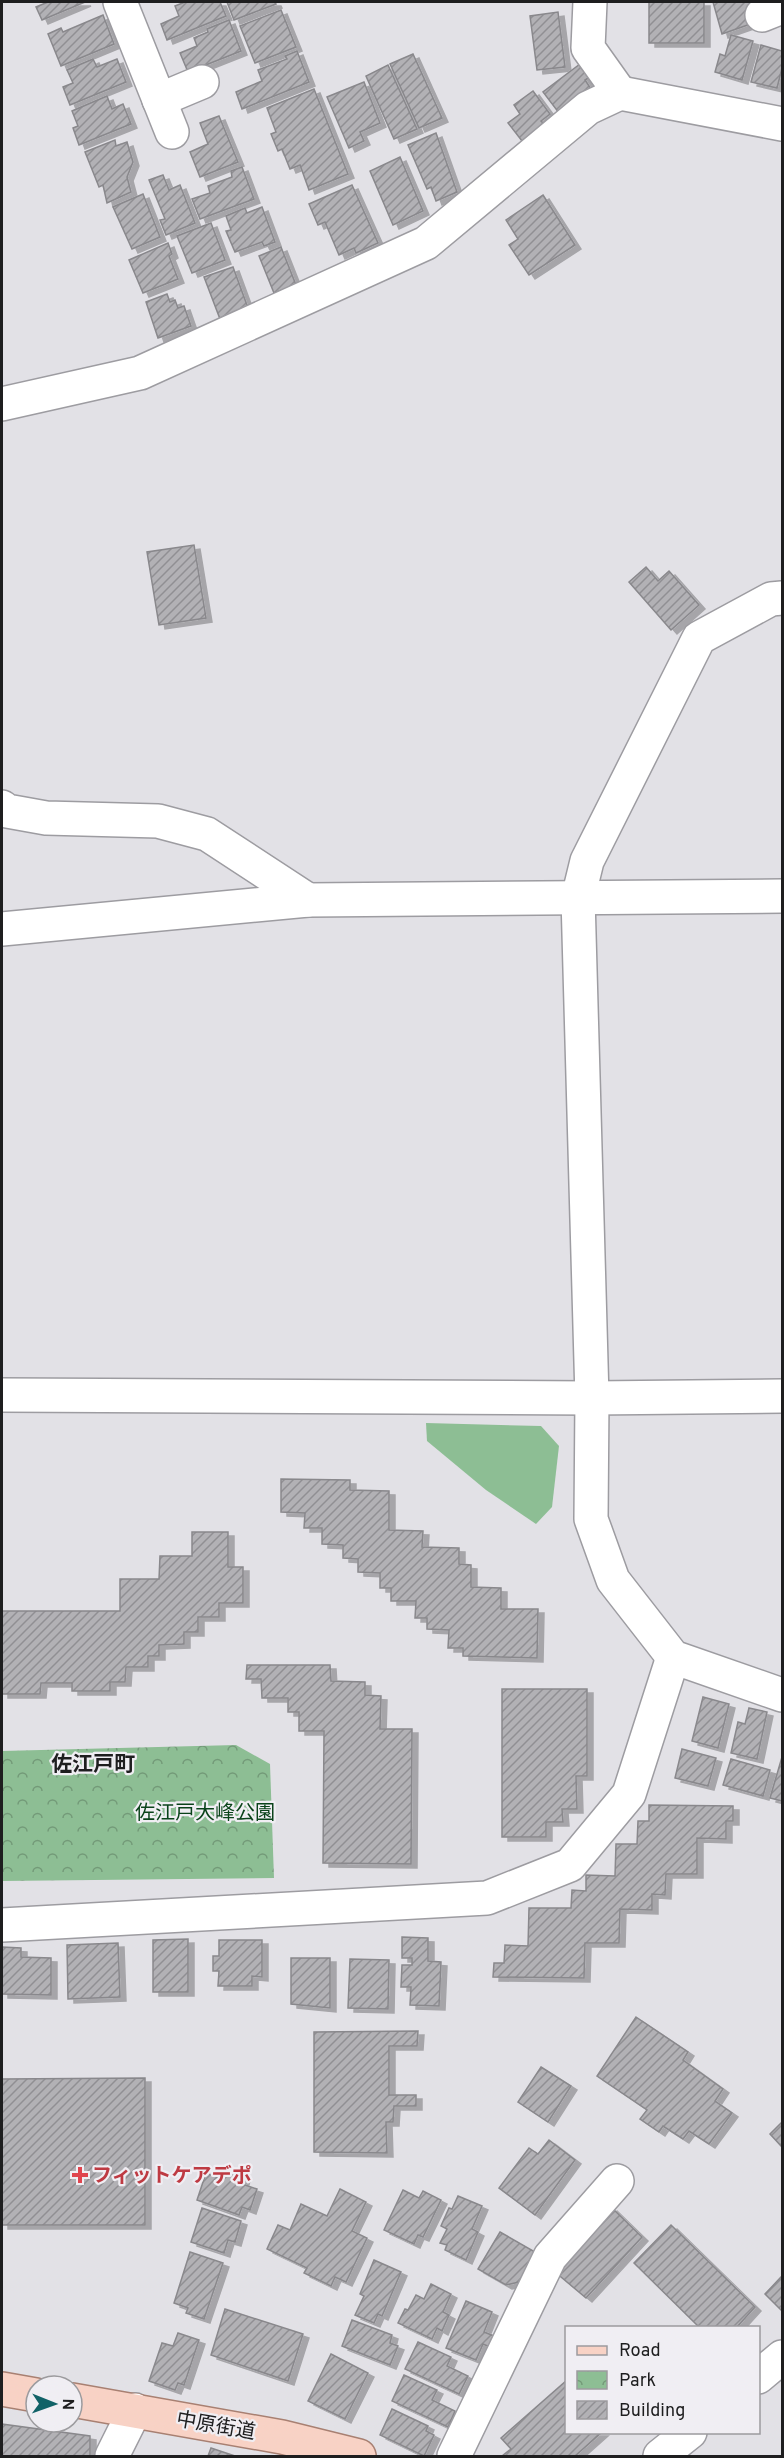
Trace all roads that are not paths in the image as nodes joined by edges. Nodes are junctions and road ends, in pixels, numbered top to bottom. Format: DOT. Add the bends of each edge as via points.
graph roads {
  1 [pos="120,2"];
  2 [pos="590,2"];
  3 [pos="202,82"];
  4 [pos="620,93"];
  5 [pos="159,100"];
  6 [pos="783,124"];
  7 [pos="172,132"];
  8 [pos="2,404"];
  9 [pos="783,598"];
  10 [pos="2,807"];
  11 [pos="783,897"];
  12 [pos="578,898"];
  13 [pos="308,900"];
  14 [pos="2,929"];
  15 [pos="2,1395"];
  16 [pos="783,1396"];
  17 [pos="592,1398"];
  18 [pos="673,1657"];
  19 [pos="783,1695"];
  20 [pos="2,1925"];
  21 [pos="617,2181"];
  22 [pos="783,2357"];
  23 [pos="760,2376"];
  24 [pos="2,2389"];
  25 [pos="24,2393"];
  26 [pos="84,2402"];
  27 [pos="135,2410"];
  28 [pos="689,2434"];
  29 [pos="112,2457"];
  30 [pos="359,2457"];
  31 [pos="454,2457"];
  32 [pos="660,2457"];
  1 -- 5 [label="street"];
  2 -- 4 [label="street" via="588,48"];
  3 -- 5 [label="street"];
  4 -- 6 [label="street"];
  4 -- 8 [label="street" via="588,108 426,243 140,373"];
  5 -- 7 [label="street"];
  9 -- 12 [label="street" via="771,599 699,639 586,861"];
  10 -- 13 [label="street" via="46,818 158,821 207,834"];
  11 -- 12 [label="street"];
  12 -- 13 [label="street"];
  12 -- 17 [label="street"];
  13 -- 14 [label="street"];
  15 -- 17 [label="street"];
  16 -- 17 [label="street"];
  17 -- 18 [label="street" via="591,1519 613,1580"];
  18 -- 19 [label="street"];
  18 -- 20 [label="street" via="629,1794 570,1865 487,1898"];
  21 -- 31 [label="street" via="550,2257"];
  22 -- 23 [label="street"];
  24 -- 25 [label="main road"];
  26 -- 27 [label="main road, 中原街道"];
  27 -- 29 [label="street"];
  27 -- 30 [label="main road, 中原街道" via="282,2437"];
  28 -- 32 [label="street"];
}
